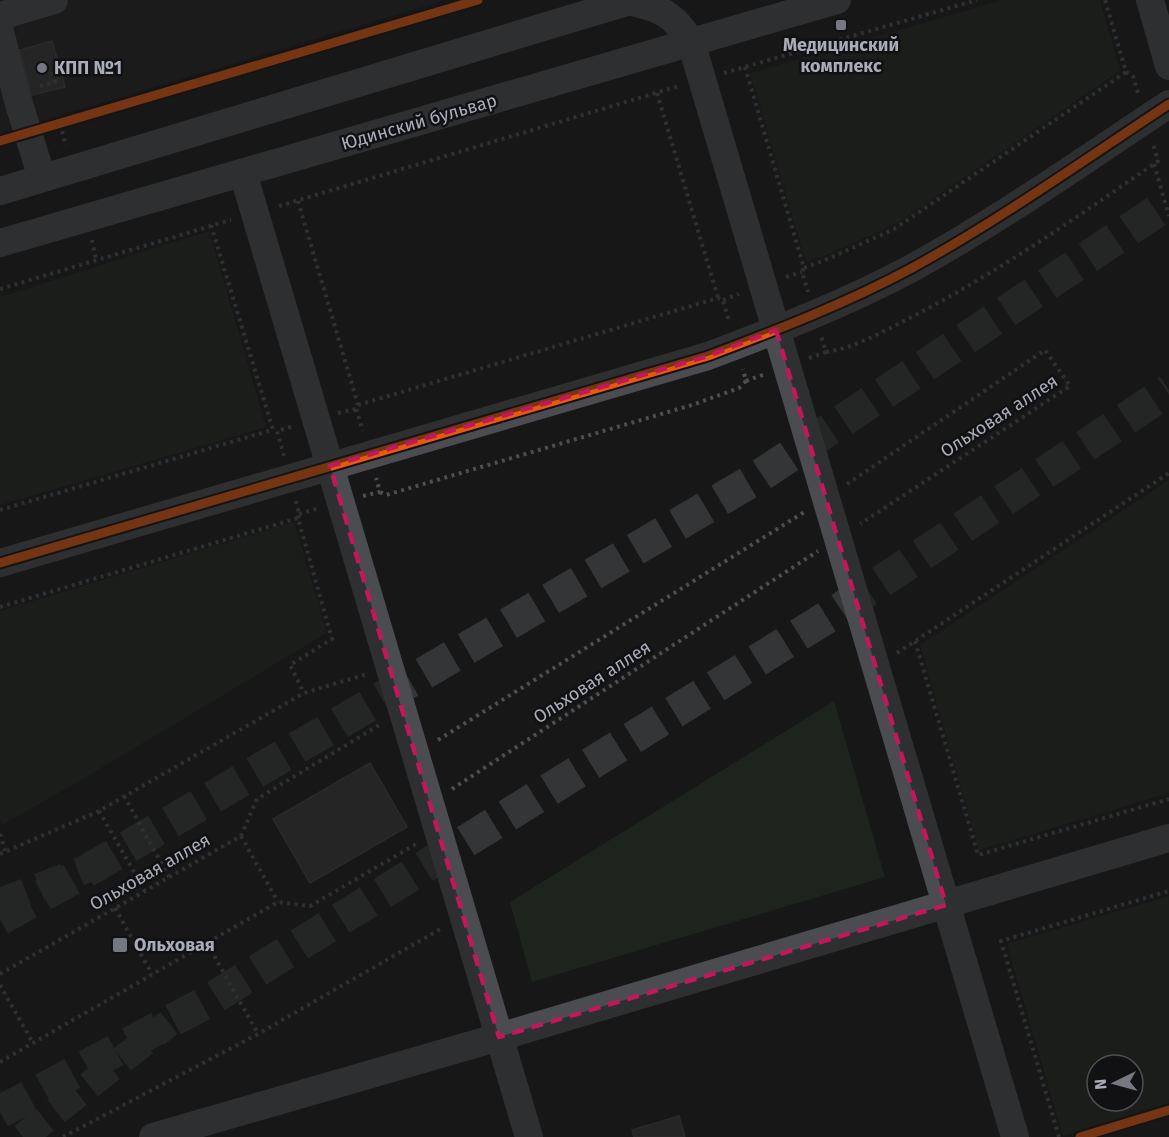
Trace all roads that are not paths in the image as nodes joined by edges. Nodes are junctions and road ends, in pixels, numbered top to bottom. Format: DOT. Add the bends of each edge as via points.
graph roads {
  1 [pos="54,0"];
  2 [pos="837,0"];
  3 [pos="1150,0"];
  4 [pos="631,1"];
  5 [pos="597,5"];
  6 [pos="0,16"];
  7 [pos="0,32"];
  8 [pos="691,42"];
  9 [pos="1169,66"];
  10 [pos="20,100"];
  11 [pos="1169,104"];
  12 [pos="243,173"];
  13 [pos="42,178"];
  14 [pos="0,191"];
  15 [pos="0,243"];
  16 [pos="776,330"];
  17 [pos="330,466"];
  18 [pos="0,563"];
  19 [pos="1169,838"];
  20 [pos="946,904"];
  21 [pos="499,1037"];
  22 [pos="153,1137"];
  23 [pos="529,1137"];
  24 [pos="1015,1137"];
  1 -- 6 [label="street"];
  2 -- 8 [label="street, Юдинский бульвар"];
  3 -- 9 [label="street"];
  4 -- 5 [label="street"];
  4 -- 8 [label="street" via="669,15"];
  5 -- 13 [label="street"];
  7 -- 10 [label="street"];
  8 -- 12 [label="street, Юдинский бульвар"];
  8 -- 16 [label="street"];
  10 -- 13 [label="street"];
  11 -- 16 [label="street" via="976,231 863,292"];
  12 -- 15 [label="street, Юдинский бульвар"];
  12 -- 17 [label="street"];
  13 -- 14 [label="street"];
  16 -- 17 [label="street" via="708,356"];
  16 -- 20 [label="street"];
  17 -- 18 [label="street"];
  17 -- 21 [label="street"];
  19 -- 20 [label="street"];
  20 -- 21 [label="street"];
  20 -- 24 [label="street"];
  21 -- 22 [label="street"];
  21 -- 23 [label="street"];
}
